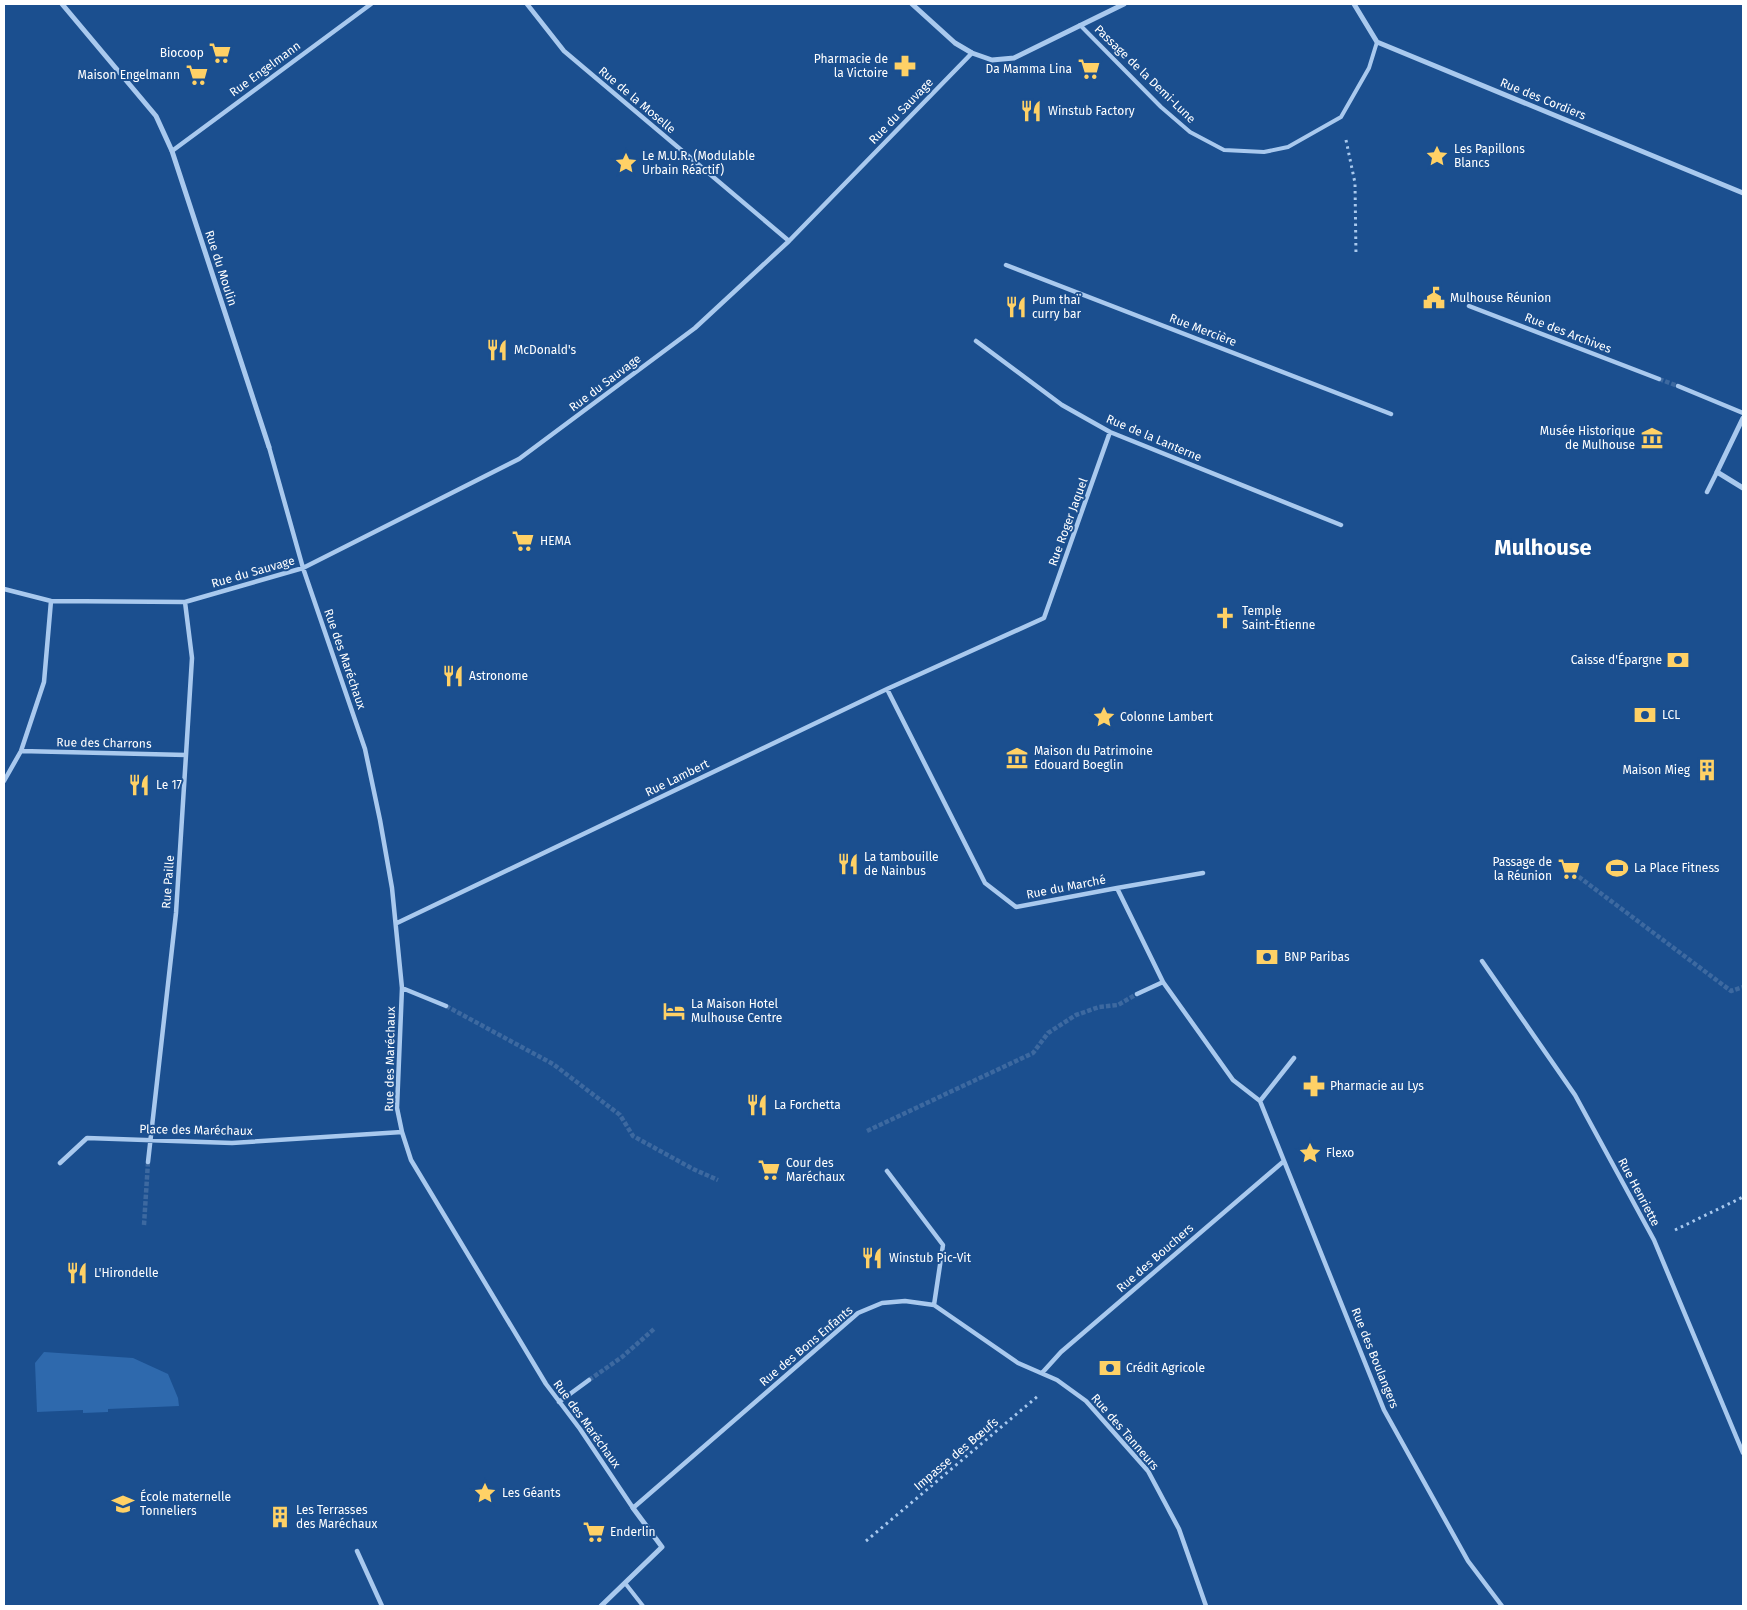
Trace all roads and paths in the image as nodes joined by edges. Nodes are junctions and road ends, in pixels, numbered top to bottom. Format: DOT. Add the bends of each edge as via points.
graph roads {
  1 [pos="62,4"];
  2 [pos="371,4"];
  3 [pos="526,4"];
  4 [pos="912,4"];
  5 [pos="1124,4"];
  6 [pos="1354,4"];
  7 [pos="1080,25"];
  8 [pos="1377,42"];
  9 [pos="972,53"];
  10 [pos="1341,117"];
  11 [pos="172,151"];
  12 [pos="1743,193"];
  13 [pos="789,241"];
  14 [pos="1356,256"];
  15 [pos="1006,265"];
  16 [pos="1470,306"];
  17 [pos="976,341"];
  18 [pos="1659,379"];
  19 [pos="1678,386"];
  20 [pos="1743,413"];
  21 [pos="1391,414"];
  22 [pos="1743,418"];
  23 [pos="1110,432"];
  24 [pos="269,447"];
  25 [pos="1717,472"];
  26 [pos="1743,488"];
  27 [pos="1707,492"];
  28 [pos="1341,524"];
  29 [pos="303,568"];
  30 [pos="4,589"];
  31 [pos="51,601"];
  32 [pos="185,602"];
  33 [pos="1044,618"];
  34 [pos="887,689"];
  35 [pos="21,750"];
  36 [pos="186,754"];
  37 [pos="4,781"];
  38 [pos="1203,873"];
  39 [pos="1117,888"];
  40 [pos="397,924"];
  41 [pos="1482,961"];
  42 [pos="1163,982"];
  43 [pos="402,988"];
  44 [pos="1137,994"];
  45 [pos="446,1006"];
  46 [pos="1294,1058"];
  47 [pos="1260,1101"];
  48 [pos="402,1132"];
  49 [pos="150,1140"];
  50 [pos="1284,1161"];
  51 [pos="148,1162"];
  52 [pos="60,1163"];
  53 [pos="887,1171"];
  54 [pos="1743,1197"];
  55 [pos="1654,1240"];
  56 [pos="934,1305"];
  57 [pos="1042,1373"];
  58 [pos="589,1380"];
  59 [pos="1056,1380"];
  60 [pos="559,1402"];
  61 [pos="1743,1452"];
  62 [pos="633,1508"];
  63 [pos="866,1541"];
  64 [pos="357,1551"];
  65 [pos="625,1583"];
  66 [pos="382,1606"];
  67 [pos="601,1606"];
  68 [pos="643,1606"];
  69 [pos="1206,1606"];
  70 [pos="1502,1606"];
  1 -- 11 [label="street, Rue du Moulin" via="156,116"];
  2 -- 11 [label="street, Rue Engelmann"];
  3 -- 13 [label="street, Rue de la Moselle" via="564,51"];
  4 -- 9 [label="street" via="955,43"];
  5 -- 7 [label="street"];
  6 -- 8 [label="street"];
  7 -- 9 [label="street" via="1014,58 992,60"];
  7 -- 10 [label="lane, Passage de la Demi-Lune" via="1161,107 1190,132 1224,150 1264,152 1288,148"];
  8 -- 10 [label="lane, Passage de la Demi-Lune" via="1369,68"];
  8 -- 12 [label="street, Rue des Cordiers"];
  9 -- 13 [label="street, Rue du Sauvage"];
  10 -- 14 [label="path" via="1356,183"];
  11 -- 24 [label="street, Rue du Moulin"];
  13 -- 29 [label="street, Rue du Sauvage" via="696,328 519,459"];
  15 -- 21 [label="street, Rue Mercière"];
  16 -- 18 [label="street, Rue des Archives"];
  17 -- 23 [label="street, Rue de la Lanterne" via="1062,405"];
  19 -- 20 [label="street"];
  22 -- 25 [label="street"];
  23 -- 28 [label="street, Rue de la Lanterne"];
  23 -- 33 [label="street, Rue Roger Jaquel"];
  24 -- 29 [label="street, Rue du Moulin"];
  25 -- 26 [label="street"];
  25 -- 27 [label="street"];
  29 -- 32 [label="street, Rue du Sauvage"];
  29 -- 40 [label="street, Rue des Maréchaux" via="365,749"];
  30 -- 31 [label="street, Rue du Sauvage"];
  31 -- 32 [label="street, Rue du Sauvage"];
  31 -- 35 [label="street" via="44,682"];
  32 -- 36 [label="street, Rue Paille" via="192,658"];
  33 -- 34 [label="street, Rue Lambert"];
  34 -- 39 [label="street, Rue du Marché" via="985,883 1016,907"];
  34 -- 40 [label="street, Rue Lambert"];
  35 -- 36 [label="street, Rue des Charrons"];
  35 -- 37 [label="street"];
  36 -- 49 [label="street, Rue Paille" via="176,913"];
  38 -- 39 [label="street"];
  39 -- 42 [label="street, Rue du Marché"];
  40 -- 43 [label="street, Rue des Maréchaux"];
  41 -- 55 [label="street, Rue Henriette" via="1575,1095"];
  42 -- 44 [label="street"];
  42 -- 47 [label="street, Rue du Marché" via="1233,1080"];
  43 -- 45 [label="street"];
  43 -- 48 [label="street, Rue des Maréchaux" via="397,1108"];
  46 -- 47 [label="street"];
  47 -- 50 [label="street, Rue des Boulangers"];
  48 -- 49 [label="street, Place des Maréchaux" via="232,1143"];
  48 -- 60 [label="street, Rue des Maréchaux" via="411,1160"];
  49 -- 51 [label="street, Rue Paille"];
  49 -- 52 [label="street, Place des Maréchaux" via="87,1138"];
  50 -- 57 [label="street, Rue des Bouchers" via="1061,1352"];
  50 -- 70 [label="street, Rue des Boulangers" via="1384,1410 1468,1561"];
  53 -- 56 [label="street" via="943,1245"];
  54 -- 55 [label="path"];
  55 -- 61 [label="street, Rue Henriette"];
  56 -- 57 [label="street, Rue des Bons Enfants" via="1018,1363"];
  56 -- 62 [label="street, Rue des Bons Enfants" via="905,1301 882,1303 858,1313"];
  57 -- 59 [label="street, Rue des Tanneurs"];
  58 -- 60 [label="street"];
  59 -- 63 [label="path, Impasse des Bœufs"];
  59 -- 69 [label="street, Rue des Tanneurs" via="1086,1401 1148,1471 1179,1529"];
  60 -- 62 [label="street, Rue des Maréchaux"];
  62 -- 65 [label="street, Rue des Maréchaux" via="662,1547"];
  64 -- 66 [label="street"];
  65 -- 67 [label="street"];
  65 -- 68 [label="lane"];
}
